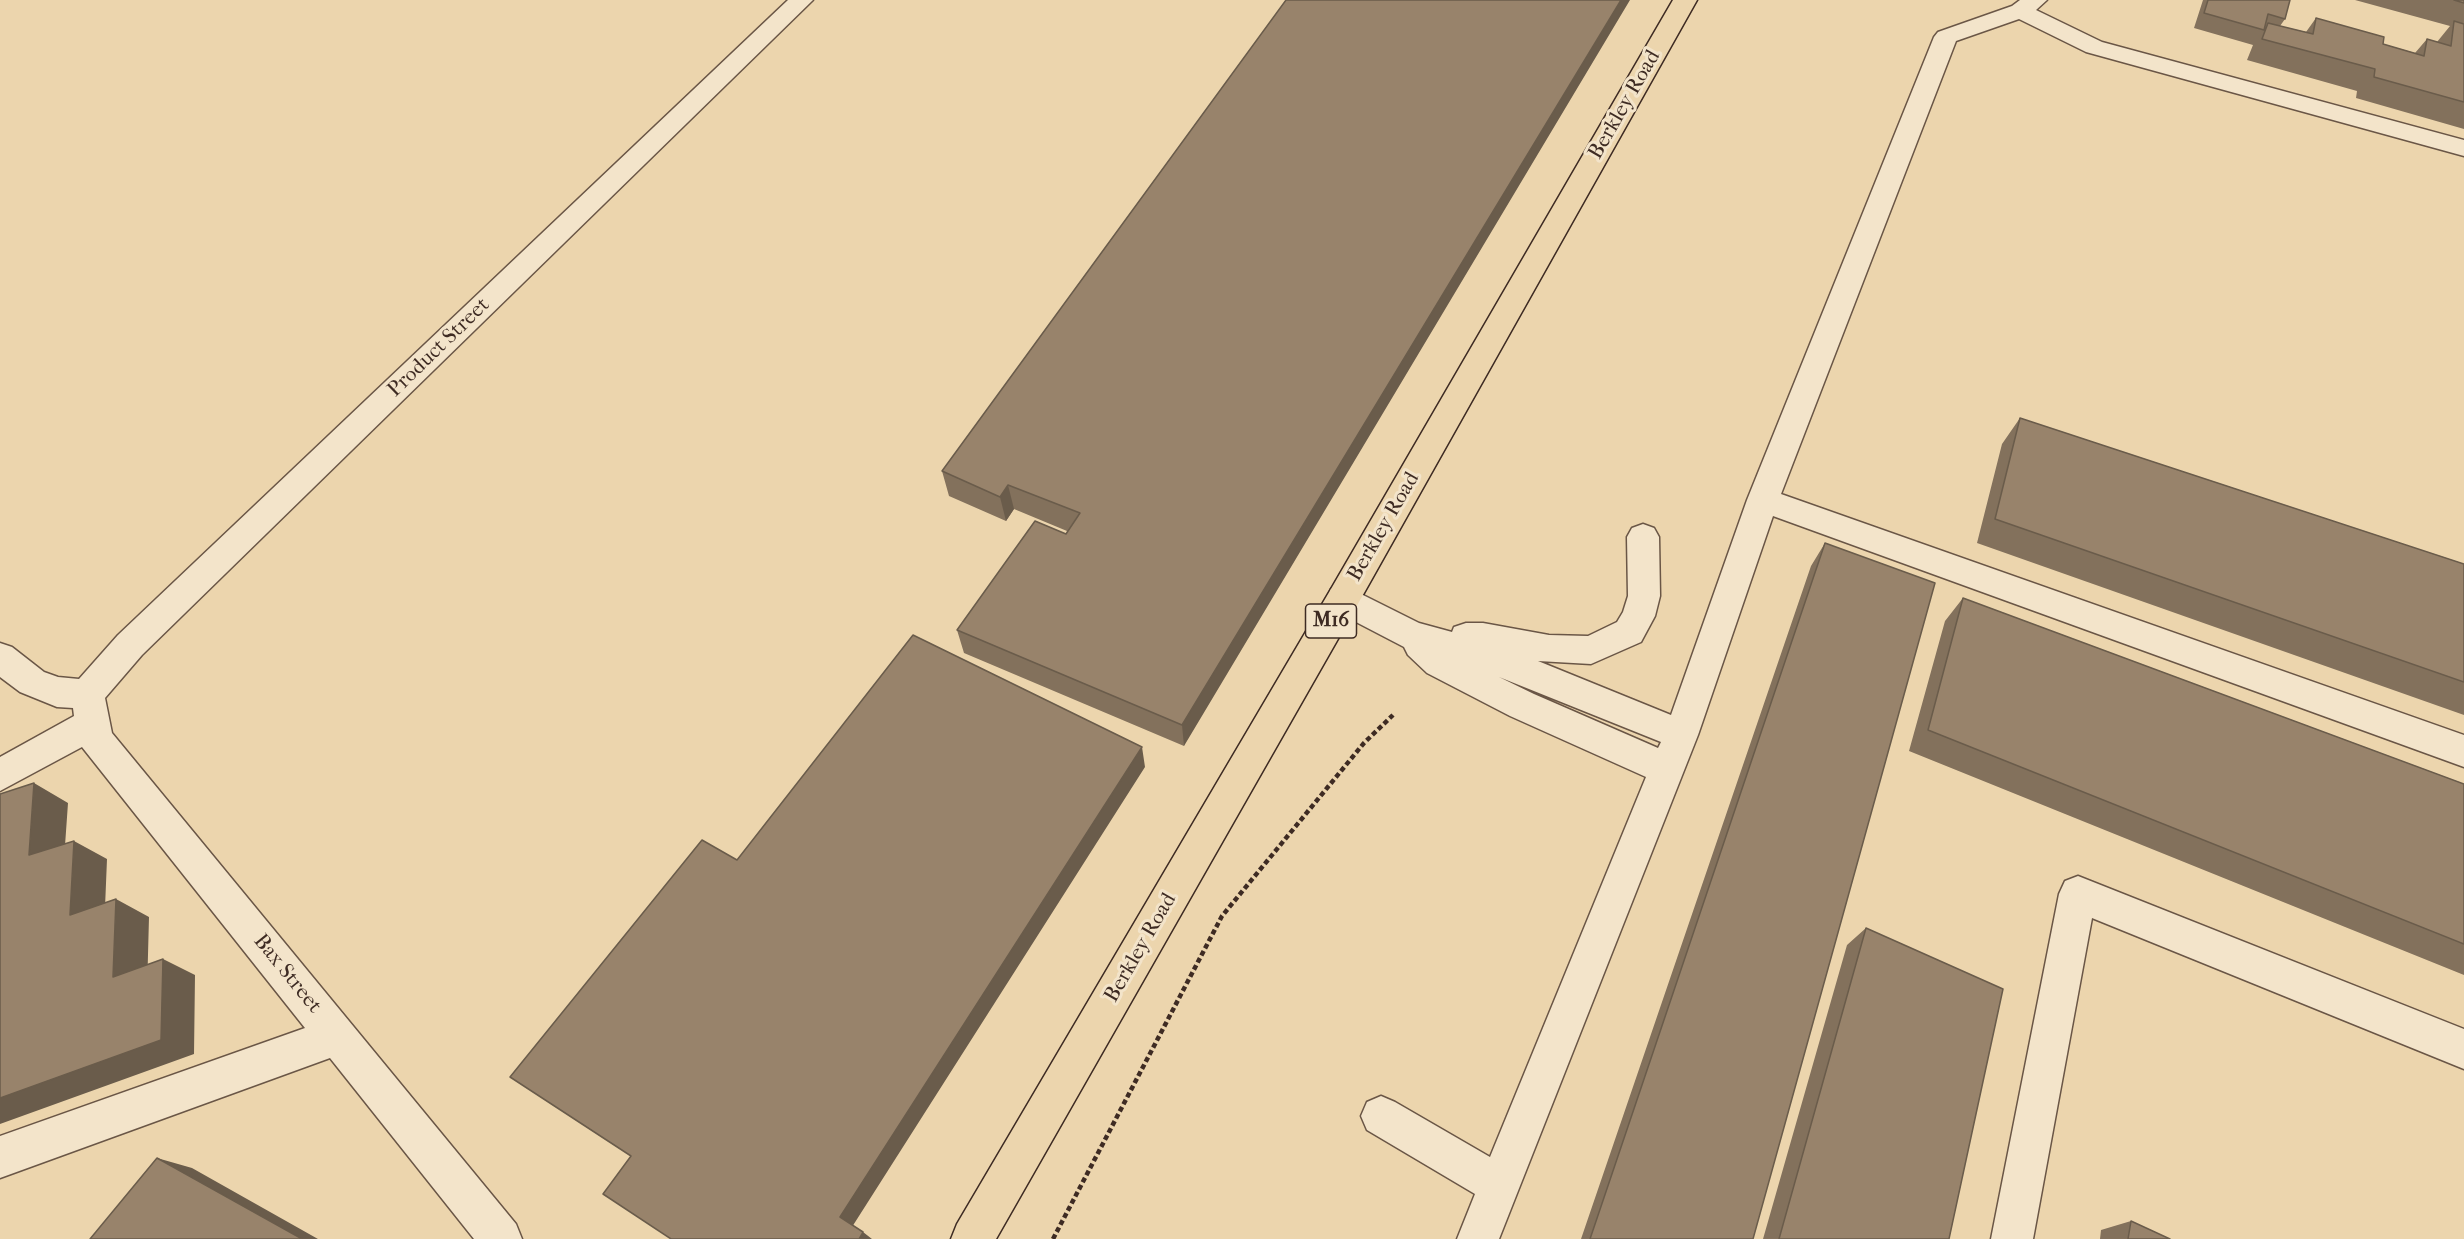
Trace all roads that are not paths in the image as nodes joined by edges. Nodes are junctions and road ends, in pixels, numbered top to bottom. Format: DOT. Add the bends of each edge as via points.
graph roads {
  1 [pos="801,0"];
  2 [pos="1685,0"];
  3 [pos="2027,5"];
  4 [pos="2464,148"];
  5 [pos="1763,500"];
  6 [pos="1643,537"];
  7 [pos="1343,599"];
  8 [pos="1411,635"];
  9 [pos="0,657"];
  10 [pos="89,707"];
  11 [pos="1681,735"];
  12 [pos="2464,751"];
  13 [pos="1667,769"];
  14 [pos="0,775"];
  15 [pos="337,1036"];
  16 [pos="2464,1049"];
  17 [pos="1381,1116"];
  18 [pos="0,1157"];
  19 [pos="1499,1185"];
  20 [pos="501,1239"];
  21 [pos="972,1239"];
  22 [pos="1478,1239"];
  23 [pos="2012,1239"];
  1 -- 10 [label="street, Product Street" via="130,645 101,676"];
  2 -- 7 [label="main road, Berkley Road / M16"];
  3 -- 4 [label="street" via="2094,47"];
  3 -- 5 [label="street" via="1946,37"];
  5 -- 11 [label="street"];
  5 -- 12 [label="street"];
  6 -- 8 [label="street" via="1644,596 1639,616 1629,632 1609,644 1591,650 1549,649 1482,637"];
  7 -- 8 [label="street"];
  7 -- 21 [label="main road, Berkley Road / M16"];
  8 -- 11 [label="street" via="1536,675"];
  8 -- 13 [label="street" via="1439,663 1522,705"];
  9 -- 10 [label="street" via="32,682"];
  10 -- 14 [label="street"];
  10 -- 15 [label="street, Bax Street" via="96,739"];
  11 -- 13 [label="street"];
  13 -- 19 [label="street"];
  15 -- 18 [label="street"];
  15 -- 20 [label="street, Bax Street"];
  16 -- 23 [label="street" via="2078,894"];
  17 -- 19 [label="street"];
  19 -- 22 [label="street"];
}
